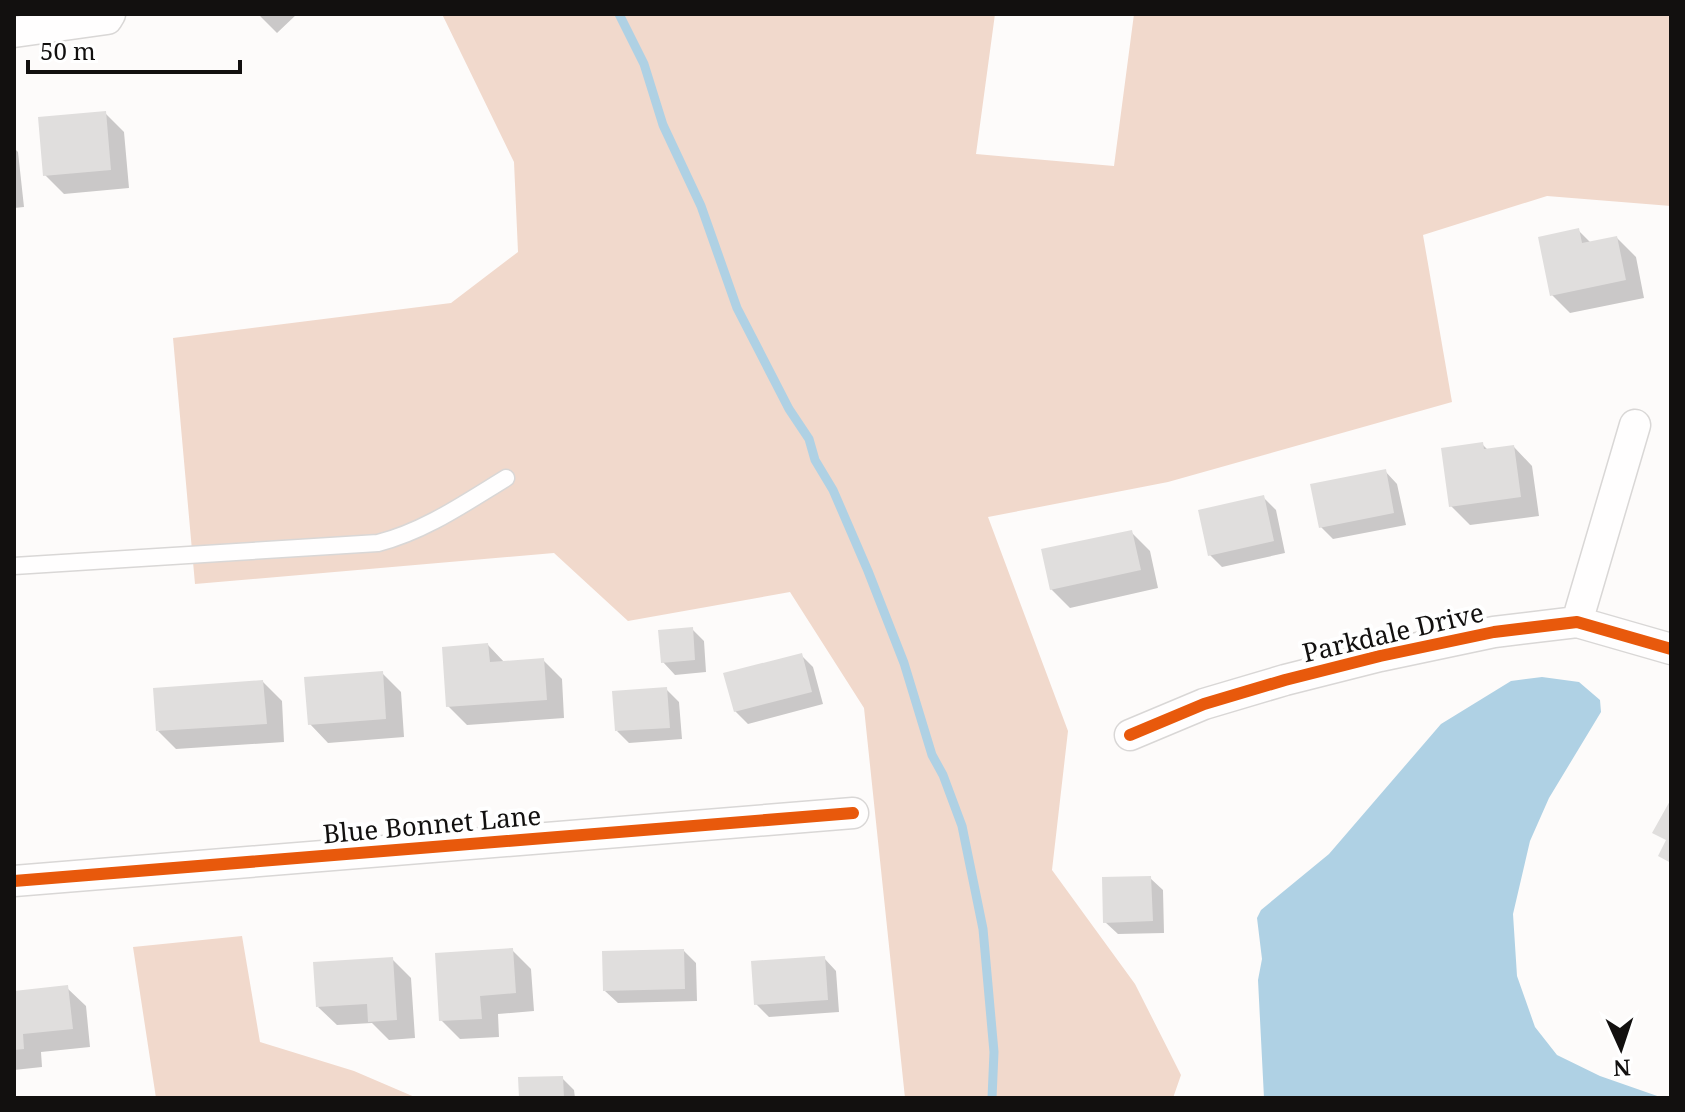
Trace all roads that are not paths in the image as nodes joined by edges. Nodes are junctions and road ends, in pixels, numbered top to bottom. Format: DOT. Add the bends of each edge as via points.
graph roads {
  1 [pos="110,14"];
  2 [pos="14,32"];
  3 [pos="1635,425"];
  4 [pos="506,478"];
  5 [pos="14,566"];
  6 [pos="1577,622"];
  7 [pos="1671,649"];
  8 [pos="1130,735"];
  9 [pos="853,813"];
  10 [pos="14,881"];
  1 -- 2 [label="street" via="107,19"];
  3 -- 6 [label="street"];
  4 -- 5 [label="lane" via="424,527 378,543"];
  6 -- 7 [label="street, Parkdale Drive"];
  6 -- 8 [label="street, Parkdale Drive" via="1494,632 1285,680 1204,704"];
  9 -- 10 [label="street, Blue Bonnet Lane"];
}
